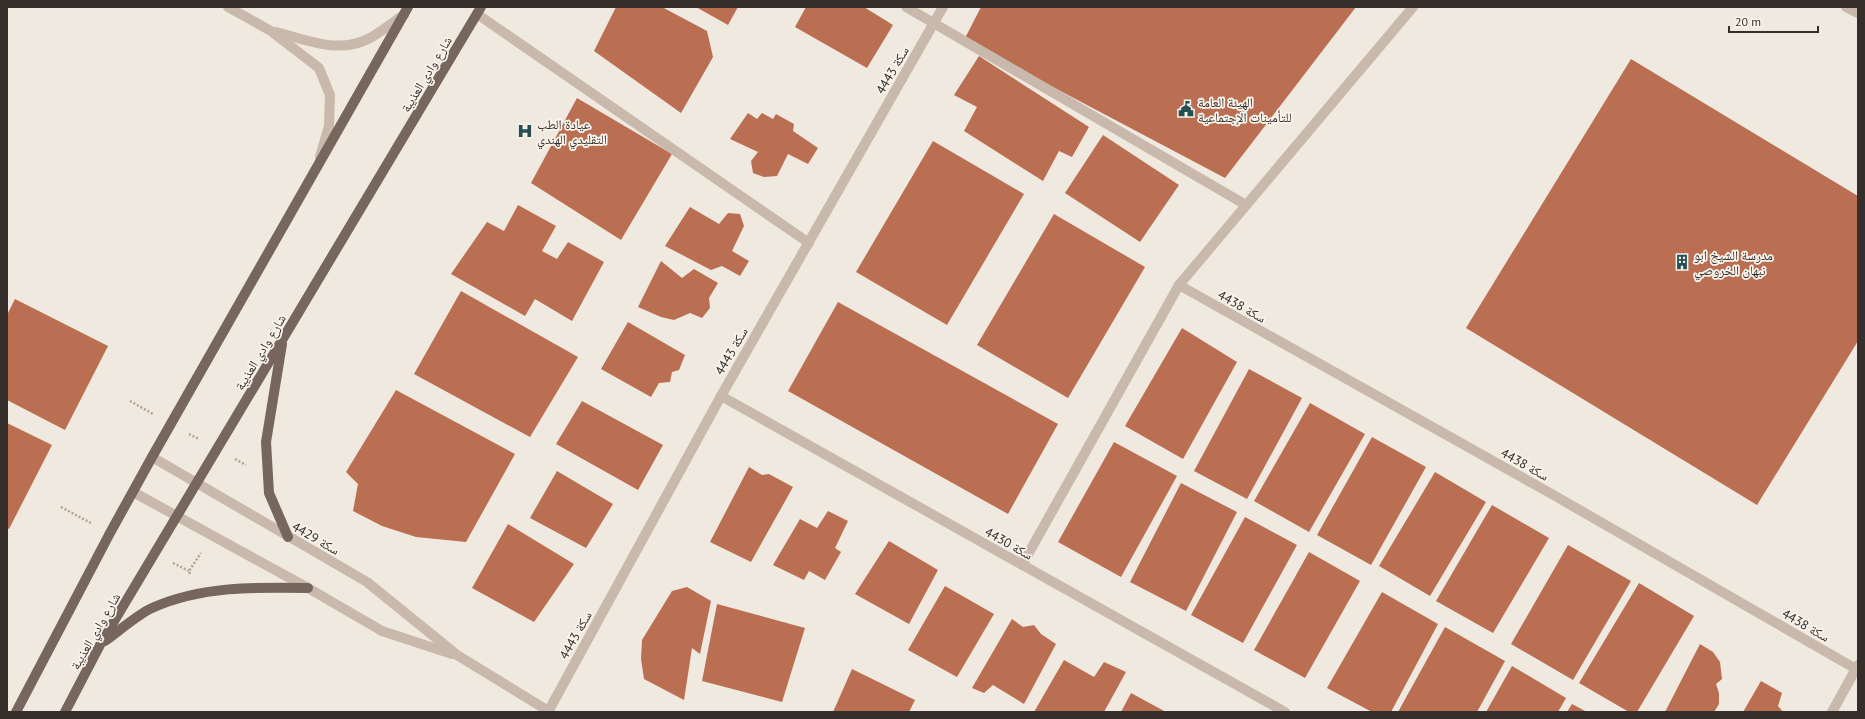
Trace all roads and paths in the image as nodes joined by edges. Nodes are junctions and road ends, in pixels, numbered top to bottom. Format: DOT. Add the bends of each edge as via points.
graph roads {
  1 [pos="228,7"];
  2 [pos="906,7"];
  3 [pos="944,7"];
  4 [pos="1412,7"];
  5 [pos="1846,7"];
  6 [pos="479,10"];
  7 [pos="406,11"];
  8 [pos="1858,14"];
  9 [pos="934,23"];
  10 [pos="271,31"];
  11 [pos="318,165"];
  12 [pos="1246,205"];
  13 [pos="809,243"];
  14 [pos="1178,285"];
  15 [pos="283,337"];
  16 [pos="720,396"];
  17 [pos="130,401"];
  18 [pos="171,424"];
  19 [pos="217,448"];
  20 [pos="152,457"];
  21 [pos="252,468"];
  22 [pos="197,482"];
  23 [pos="133,492"];
  24 [pos="177,516"];
  25 [pos="288,537"];
  26 [pos="1022,565"];
  27 [pos="308,588"];
  28 [pos="101,643"];
  29 [pos="457,656"];
  30 [pos="1857,667"];
  31 [pos="16,712"];
  32 [pos="65,712"];
  33 [pos="549,712"];
  34 [pos="1285,712"];
  35 [pos="1832,712"];
  1 -- 10 [label="street"];
  2 -- 9 [label="street"];
  3 -- 9 [label="street, سكة 4443"];
  4 -- 12 [label="street"];
  5 -- 8 [label="street"];
  6 -- 13 [label="street"];
  6 -- 15 [label="main road, شارع وادي العذيبة"];
  7 -- 10 [label="street" via="369,39 348,46 326,46"];
  7 -- 11 [label="main road"];
  9 -- 12 [label="street"];
  9 -- 13 [label="street, سكة 4443"];
  10 -- 11 [label="street" via="319,68 330,95 329,126"];
  11 -- 18 [label="main road"];
  12 -- 14 [label="street"];
  13 -- 16 [label="street, سكة 4443"];
  14 -- 26 [label="street"];
  14 -- 30 [label="street, سكة 4438"];
  15 -- 19 [label="main road, شارع وادي العذيبة"];
  15 -- 25 [label="main road" via="266,442 269,493"];
  16 -- 26 [label="street, سكة 4430"];
  16 -- 33 [label="street, سكة 4443"];
  17 -- 18 [label="path"];
  18 -- 19 [label="path"];
  18 -- 20 [label="main road"];
  19 -- 21 [label="path"];
  19 -- 22 [label="main road, شارع وادي العذيبة"];
  20 -- 22 [label="street, سكة 4429"];
  20 -- 23 [label="main road"];
  22 -- 24 [label="main road, شارع وادي العذيبة"];
  22 -- 25 [label="street, سكة 4429"];
  23 -- 24 [label="street, سكة 4429"];
  23 -- 31 [label="main road"];
  24 -- 27 [label="street, سكة 4429"];
  24 -- 28 [label="main road, شارع وادي العذيبة"];
  25 -- 29 [label="street, سكة 4429" via="367,582"];
  26 -- 34 [label="street, سكة 4430"];
  27 -- 28 [label="main road" via="245,587 198,593 151,608"];
  27 -- 29 [label="street, سكة 4429" via="382,631"];
  28 -- 32 [label="main road, شارع وادي العذيبة"];
  29 -- 33 [label="street, سكة 4429"];
  30 -- 35 [label="street"];
}
